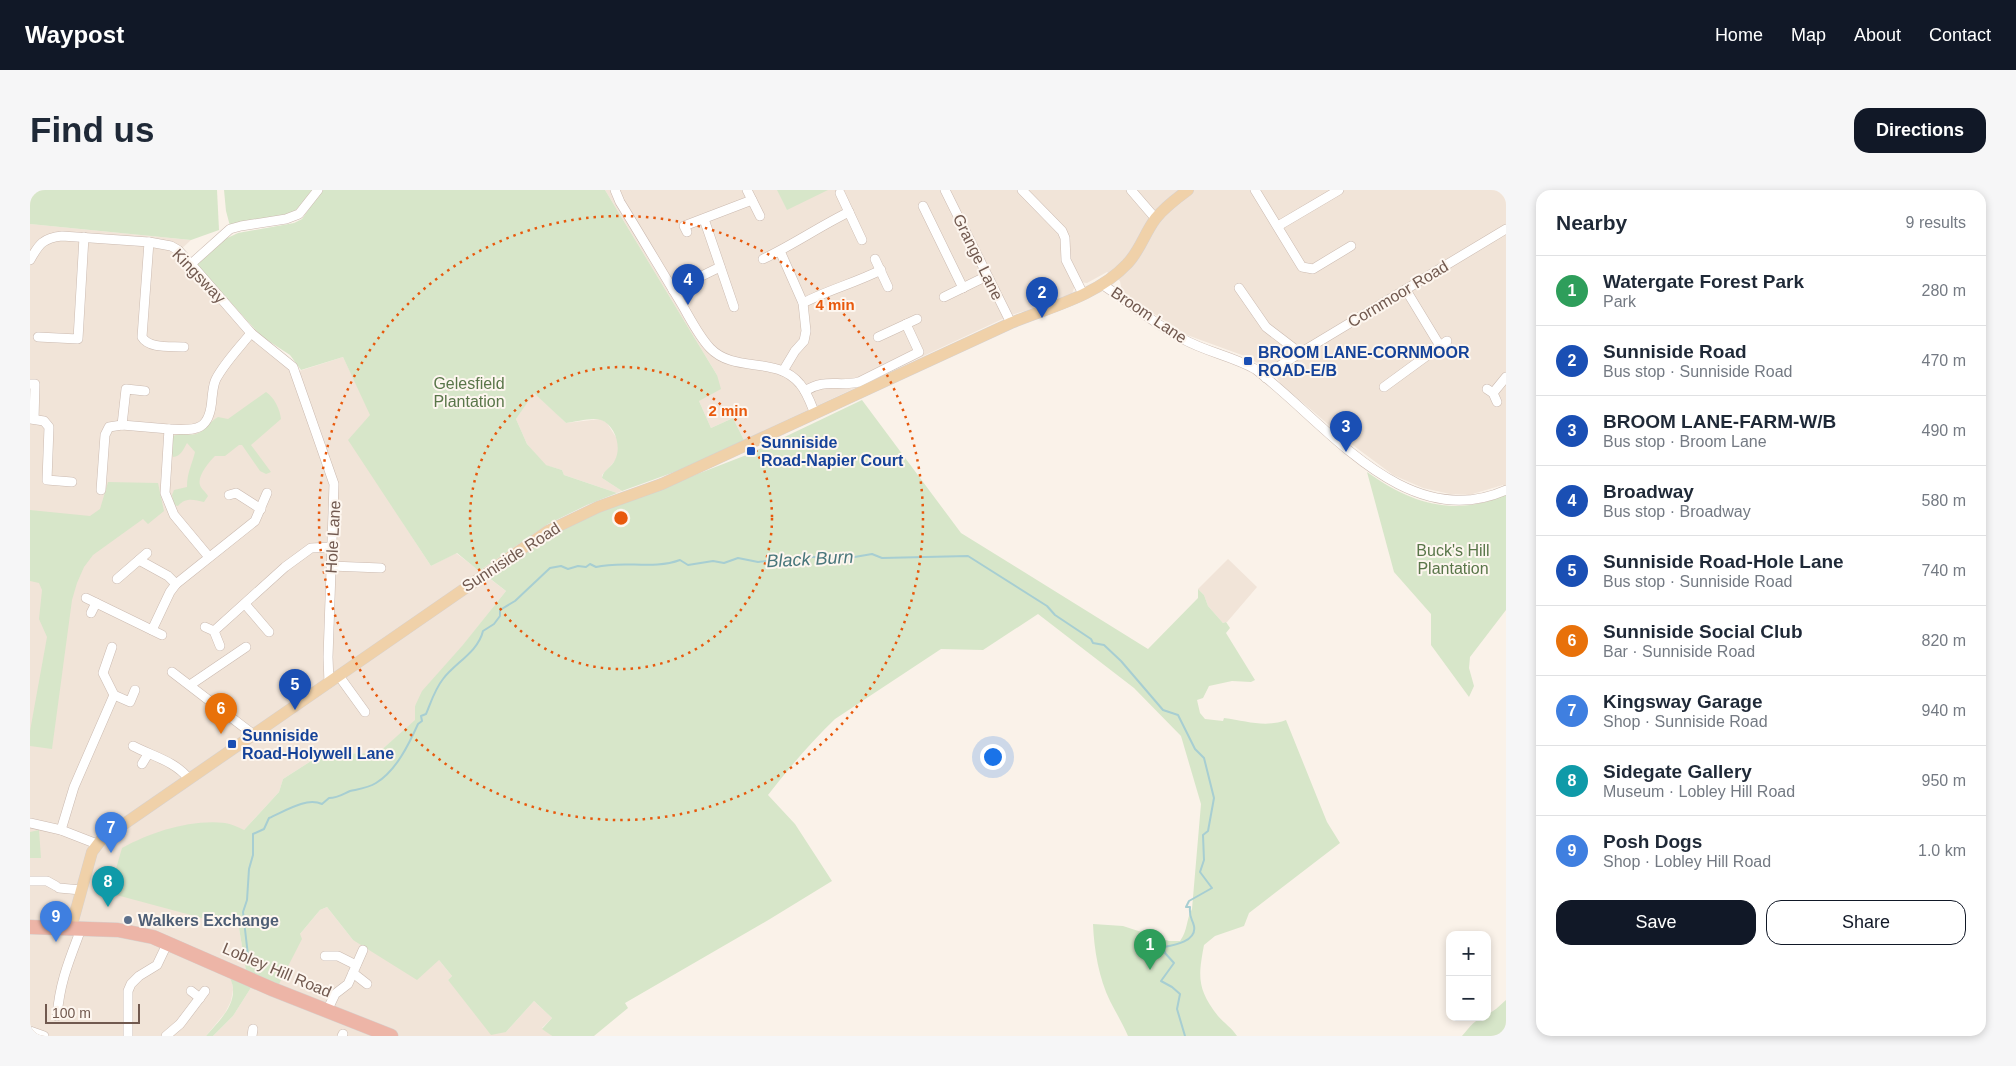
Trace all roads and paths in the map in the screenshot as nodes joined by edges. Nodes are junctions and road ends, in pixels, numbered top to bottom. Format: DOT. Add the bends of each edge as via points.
graph roads {
  1 [pos="318,190"];
  2 [pos="615,190"];
  3 [pos="748,190"];
  4 [pos="945,190"];
  5 [pos="1131,190"];
  6 [pos="1188,190"];
  7 [pos="1255,190"];
  8 [pos="1339,190"];
  9 [pos="1024,191"];
  10 [pos="840,193"];
  11 [pos="752,200"];
  12 [pos="923,206"];
  13 [pos="849,212"];
  14 [pos="760,216"];
  15 [pos="704,219"];
  16 [pos="1156,219"];
  17 [pos="1278,226"];
  18 [pos="1506,229"];
  19 [pos="687,232"];
  20 [pos="84,237"];
  21 [pos="862,240"];
  22 [pos="149,242"];
  23 [pos="1351,246"];
  24 [pos="780,251"];
  25 [pos="763,259"];
  26 [pos="875,259"];
  27 [pos="30,260"];
  28 [pos="191,264"];
  29 [pos="720,267"];
  30 [pos="880,270"];
  31 [pos="987,276"];
  32 [pos="1103,283"];
  33 [pos="888,286"];
  34 [pos="963,288"];
  35 [pos="1239,288"];
  36 [pos="673,290"];
  37 [pos="1406,290"];
  38 [pos="1083,294"];
  39 [pos="944,297"];
  40 [pos="803,303"];
  41 [pos="734,307"];
  42 [pos="917,319"];
  43 [pos="1011,323"];
  44 [pos="906,324"];
  45 [pos="251,333"];
  46 [pos="38,337"];
  47 [pos="878,337"];
  48 [pos="184,347"];
  49 [pos="1300,352"];
  50 [pos="784,371"];
  51 [pos="1506,377"];
  52 [pos="1266,378"];
  53 [pos="30,384"];
  54 [pos="1384,387"];
  55 [pos="145,391"];
  56 [pos="805,391"];
  57 [pos="1493,395"];
  58 [pos="305,397"];
  59 [pos="815,414"];
  60 [pos="32,419"];
  61 [pos="122,426"];
  62 [pos="169,429"];
  63 [pos="72,482"];
  64 [pos="101,490"];
  65 [pos="1506,490"];
  66 [pos="268,493"];
  67 [pos="229,495"];
  68 [pos="261,509"];
  69 [pos="332,547"];
  70 [pos="147,553"];
  71 [pos="208,557"];
  72 [pos="139,560"];
  73 [pos="331,566"];
  74 [pos="381,568"];
  75 [pos="117,579"];
  76 [pos="176,584"];
  77 [pos="86,598"];
  78 [pos="96,603"];
  79 [pos="245,604"];
  80 [pos="91,613"];
  81 [pos="152,630"];
  82 [pos="269,632"];
  83 [pos="162,635"];
  84 [pos="220,646"];
  85 [pos="112,647"];
  86 [pos="246,647"];
  87 [pos="172,672"];
  88 [pos="339,676"];
  89 [pos="329,683"];
  90 [pos="190,685"];
  91 [pos="135,690"];
  92 [pos="114,695"];
  93 [pos="365,712"];
  94 [pos="254,735"];
  95 [pos="133,746"];
  96 [pos="148,754"];
  97 [pos="142,764"];
  98 [pos="189,779"];
  99 [pos="30,823"];
  100 [pos="61,830"];
  101 [pos="97,844"];
  102 [pos="30,881"];
  103 [pos="81,890"];
  104 [pos="30,927"];
  105 [pos="76,929"];
  106 [pos="168,942"];
  107 [pos="363,950"];
  108 [pos="325,956"];
  109 [pos="355,969"];
  110 [pos="191,991"];
  111 [pos="360,992"];
  112 [pos="327,1011"];
  113 [pos="57,1016"];
  114 [pos="30,1031"];
  115 [pos="44,1036"];
  116 [pos="128,1036"];
  117 [pos="166,1036"];
  118 [pos="390,1036"];
  1 -- 28 [label="street" via="299,214 230,230"];
  2 -- 36 [label="street"];
  3 -- 11 [label="street"];
  4 -- 31 [label="street, Grange Lane"];
  5 -- 16 [label="street"];
  6 -- 16 [label="main road, Sunniside Road"];
  7 -- 17 [label="street"];
  8 -- 17 [label="street"];
  9 -- 38 [label="street" via="1062,230 1066,238 1066,260"];
  10 -- 13 [label="street"];
  11 -- 14 [label="street"];
  11 -- 15 [label="street"];
  12 -- 34 [label="street"];
  13 -- 21 [label="street"];
  13 -- 24 [label="street"];
  15 -- 19 [label="street" via="684,226"];
  15 -- 29 [label="street"];
  16 -- 32 [label="main road, Sunniside Road" via="1128,264"];
  17 -- 23 [label="street" via="1302,267 1307,269 1317,267"];
  18 -- 37 [label="street, Cornmoor Road"];
  20 -- 22 [label="street, Kingsway"];
  20 -- 27 [label="street, Kingsway" via="51,238 38,246"];
  20 -- 46 [label="street" via="78,339"];
  22 -- 28 [label="street, Kingsway" via="171,246"];
  22 -- 48 [label="street" via="142,337 150,344"];
  24 -- 25 [label="street"];
  24 -- 40 [label="street"];
  26 -- 30 [label="street"];
  28 -- 45 [label="street, Kingsway"];
  29 -- 36 [label="street"];
  29 -- 41 [label="street"];
  30 -- 33 [label="street"];
  30 -- 40 [label="street"];
  31 -- 34 [label="street"];
  31 -- 43 [label="street, Grange Lane"];
  32 -- 38 [label="main road, Sunniside Road"];
  32 -- 52 [label="street, Broom Lane" via="1182,339 1244,363"];
  34 -- 39 [label="street"];
  35 -- 49 [label="street" via="1266,327"];
  36 -- 50 [label="street" via="704,341 720,357"];
  37 -- 49 [label="street, Cornmoor Road"];
  37 -- 54 [label="street" via="1444,343"];
  38 -- 43 [label="main road, Sunniside Road"];
  40 -- 50 [label="street" via="804,341"];
  42 -- 44 [label="street"];
  43 -- 59 [label="main road, Sunniside Road"];
  44 -- 47 [label="street"];
  44 -- 56 [label="street" via="919,352 859,382 848,385 820,383"];
  45 -- 58 [label="street, Kingsway" via="290,363"];
  45 -- 62 [label="street" via="216,378 206,422 196,430"];
  49 -- 52 [label="street, Cornmoor Road"];
  50 -- 56 [label="street"];
  51 -- 57 [label="street"];
  52 -- 65 [label="street, Broom Lane" via="1369,467 1413,491 1437,499 1460,500 1484,498"];
  53 -- 60 [label="street" via="35,384"];
  55 -- 61 [label="street" via="126,389"];
  56 -- 59 [label="street"];
  58 -- 69 [label="street, Hole Lane" via="334,484"];
  59 -- 88 [label="main road, Sunniside Road" via="662,484 598,507 553,528"];
  60 -- 63 [label="street" via="44,421 50,427 46,480"];
  61 -- 62 [label="street"];
  61 -- 64 [label="street" via="108,427 105,435"];
  62 -- 71 [label="street" via="165,493 174,515"];
  66 -- 68 [label="street"];
  67 -- 68 [label="street" via="236,493"];
  68 -- 71 [label="street" via="255,522"];
  69 -- 73 [label="street, Hole Lane"];
  69 -- 79 [label="street" via="311,548"];
  70 -- 72 [label="street"];
  71 -- 76 [label="street"];
  72 -- 75 [label="street"];
  72 -- 76 [label="street"];
  73 -- 74 [label="street"];
  73 -- 89 [label="street, Hole Lane"];
  76 -- 81 [label="street"];
  77 -- 78 [label="street"];
  78 -- 80 [label="street"];
  78 -- 81 [label="street"];
  79 -- 82 [label="street"];
  79 -- 84 [label="street" via="210,629"];
  81 -- 83 [label="street"];
  85 -- 92 [label="street" via="103,673"];
  86 -- 90 [label="street"];
  87 -- 90 [label="street"];
  88 -- 89 [label="main road, Sunniside Road"];
  88 -- 93 [label="street"];
  89 -- 94 [label="main road, Sunniside Road"];
  90 -- 94 [label="street"];
  91 -- 92 [label="street" via="130,702"];
  92 -- 100 [label="street" via="74,786"];
  94 -- 98 [label="main road, Sunniside Road"];
  95 -- 96 [label="street"];
  96 -- 97 [label="street"];
  96 -- 98 [label="street" via="166,760"];
  98 -- 101 [label="main road, Sunniside Road"];
  99 -- 100 [label="street"];
  100 -- 101 [label="street"];
  101 -- 103 [label="main road"];
  102 -- 103 [label="street" via="47,881 58,887"];
  103 -- 105 [label="main road"];
  104 -- 105 [label="highway, Lobley Hill Road"];
  105 -- 106 [label="highway, Lobley Hill Road" via="118,930"];
  105 -- 113 [label="street" via="59,992"];
  106 -- 112 [label="highway, Lobley Hill Road"];
  106 -- 116 [label="street" via="157,965 139,976 128,991"];
  107 -- 109 [label="street"];
  108 -- 109 [label="street" via="338,956"];
  109 -- 111 [label="street" via="369,982"];
  109 -- 112 [label="street" via="347,986 335,994"];
  110 -- 117 [label="street" via="202,995 180,1024"];
  112 -- 118 [label="highway, Lobley Hill Road"];
  114 -- 115 [label="street"];
}
